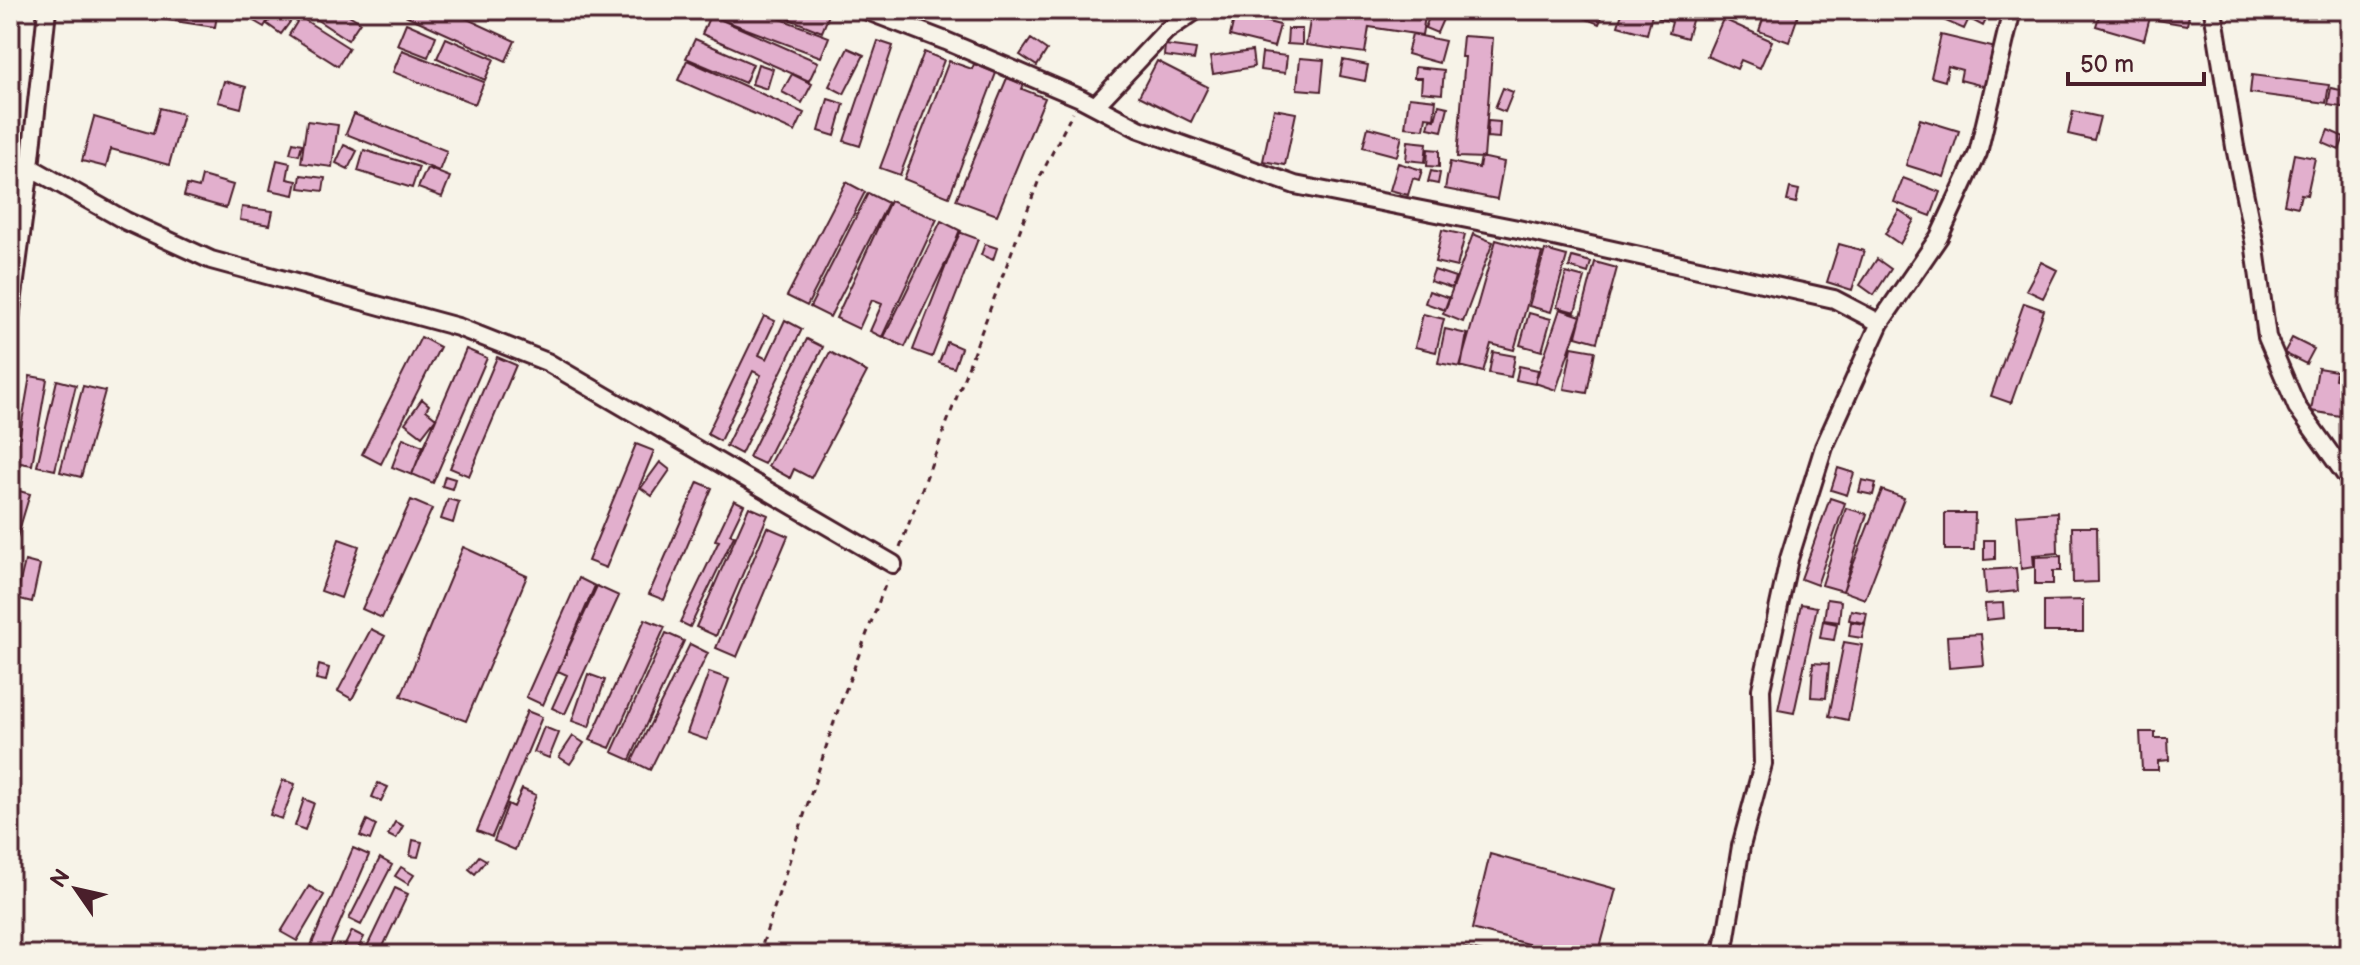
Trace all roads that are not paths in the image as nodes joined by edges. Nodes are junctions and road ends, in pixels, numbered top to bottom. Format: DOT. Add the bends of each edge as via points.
graph roads {
  1 [pos="47,10"];
  2 [pos="865,10"];
  3 [pos="2012,10"];
  4 [pos="2213,10"];
  5 [pos="1194,11"];
  6 [pos="1096,105"];
  7 [pos="30,167"];
  8 [pos="10,168"];
  9 [pos="10,318"];
  10 [pos="1880,323"];
  11 [pos="2350,481"];
  12 [pos="893,564"];
  13 [pos="1723,955"];
  1 -- 7 [label="street"];
  2 -- 6 [label="street"];
  3 -- 10 [label="street" via="1978,153 1939,237"];
  4 -- 11 [label="street" via="2267,337 2297,407"];
  5 -- 6 [label="street" via="1166,31"];
  6 -- 10 [label="street" via="1139,129 1295,185 1834,299"];
  7 -- 8 [label="street"];
  7 -- 9 [label="street"];
  7 -- 12 [label="street" via="126,221 211,260 458,327 547,362"];
  10 -- 13 [label="street" via="1824,447 1789,559 1761,689 1763,764 1741,846"];
}
